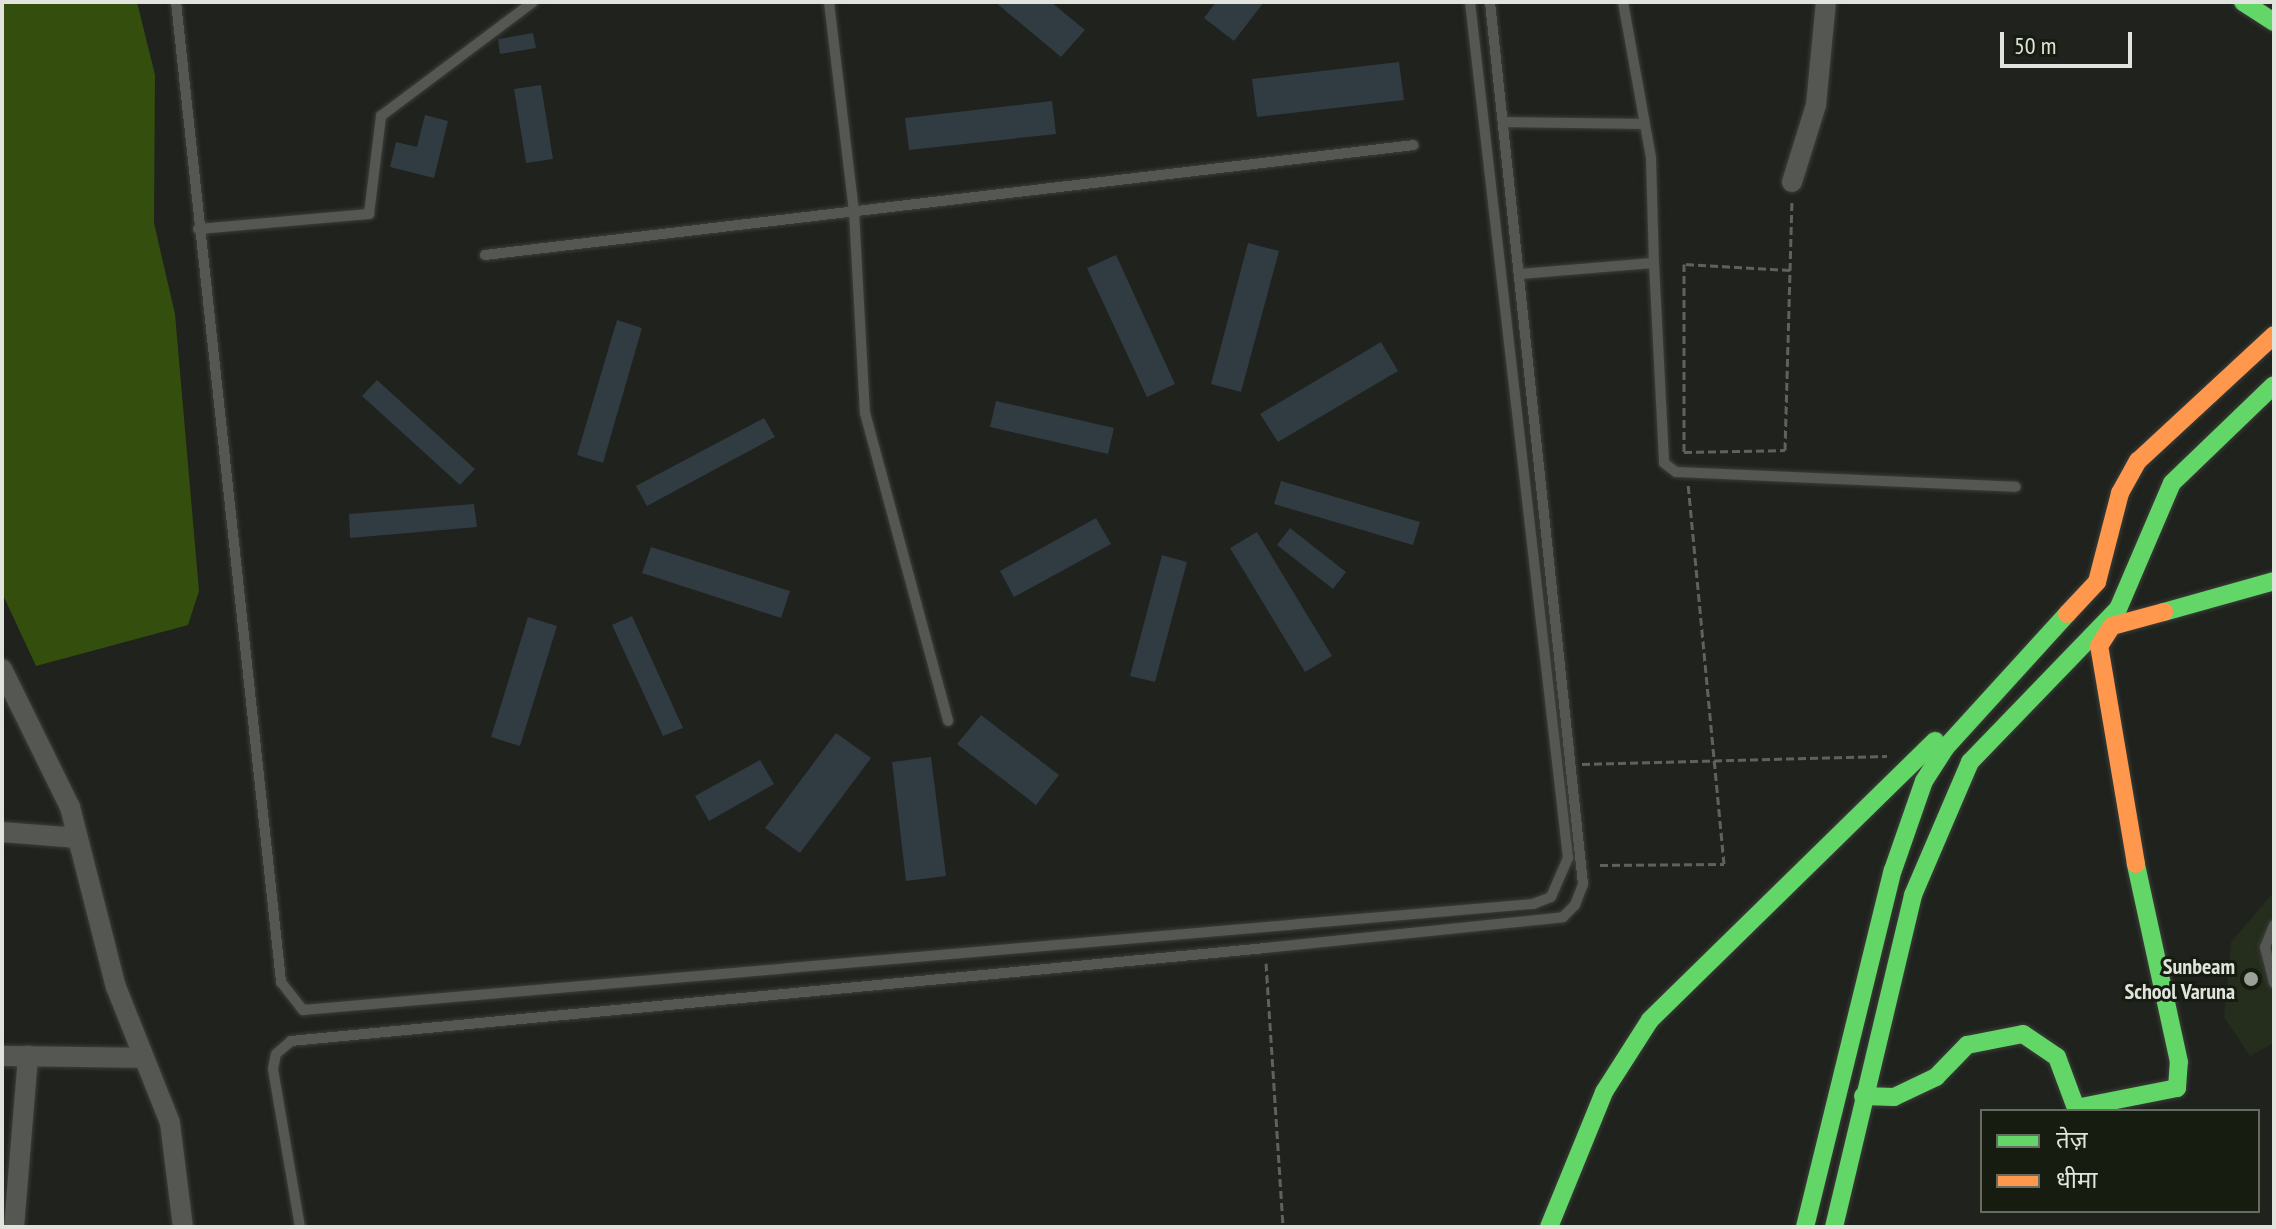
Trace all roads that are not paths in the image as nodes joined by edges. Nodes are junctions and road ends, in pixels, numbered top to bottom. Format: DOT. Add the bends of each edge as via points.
graph roads {
  1 [pos="176,2"];
  2 [pos="533,2"];
  3 [pos="829,2"];
  4 [pos="1470,2"];
  5 [pos="1490,2"];
  6 [pos="1623,2"];
  7 [pos="1826,2"];
  8 [pos="2243,2"];
  9 [pos="2274,22"];
  10 [pos="1503,122"];
  11 [pos="1642,124"];
  12 [pos="1414,145"];
  13 [pos="1792,182"];
  14 [pos="854,211"];
  15 [pos="198,229"];
  16 [pos="485,255"];
  17 [pos="1654,263"];
  18 [pos="1519,274"];
  19 [pos="2274,335"];
  20 [pos="2274,385"];
  21 [pos="2016,487"];
  22 [pos="2106,561"];
  23 [pos="2274,581"];
  24 [pos="2,669"];
  25 [pos="948,721"];
  26 [pos="2,832"];
  27 [pos="78,838"];
  28 [pos="2274,925"];
  29 [pos="2274,983"];
  30 [pos="2,1056"];
  31 [pos="28,1056"];
  32 [pos="142,1058"];
  33 [pos="1863,1096"];
  34 [pos="14,1227"];
  35 [pos="183,1227"];
  36 [pos="300,1227"];
  37 [pos="1549,1227"];
  38 [pos="1805,1227"];
  39 [pos="1834,1227"];
  1 -- 15 [label="lane"];
  2 -- 15 [label="lane" via="381,116 369,214"];
  3 -- 14 [label="lane"];
  4 -- 15 [label="lane" via="1568,858 1551,897 1533,904 303,1010 281,982"];
  5 -- 10 [label="lane"];
  6 -- 11 [label="lane" via="1642,87"];
  7 -- 13 [label="street" via="1816,105"];
  8 -- 9 [label="street"];
  10 -- 11 [label="lane"];
  10 -- 18 [label="lane"];
  11 -- 17 [label="lane" via="1651,158"];
  12 -- 14 [label="lane"];
  14 -- 16 [label="lane"];
  14 -- 25 [label="lane" via="865,413"];
  17 -- 18 [label="lane"];
  17 -- 21 [label="lane" via="1664,463 1687,473"];
  18 -- 36 [label="lane" via="1583,884 1563,917 291,1041 276,1054 273,1069"];
  19 -- 22 [label="street" via="2138,461 2120,493"];
  20 -- 33 [label="street" via="2172,483 2118,609 1970,762 1913,895"];
  22 -- 37 [label="street" via="1966,711 1650,1020 1604,1092"];
  22 -- 38 [label="street" via="2097,582 1946,747 1924,781 1893,870"];
  23 -- 33 [label="street" via="2112,626 2099,646 2128,827 2179,1062 2177,1088 2156,1097 2076,1108 2057,1057 2023,1034 1967,1045 1936,1077 1894,1097"];
  24 -- 27 [label="street" via="62,785"];
  26 -- 27 [label="street"];
  27 -- 32 [label="street" via="103,944"];
  28 -- 29 [label="lane" via="2265,947"];
  30 -- 31 [label="street"];
  31 -- 32 [label="street"];
  31 -- 34 [label="street"];
  32 -- 35 [label="street" via="170,1123"];
  33 -- 39 [label="street"];
}
